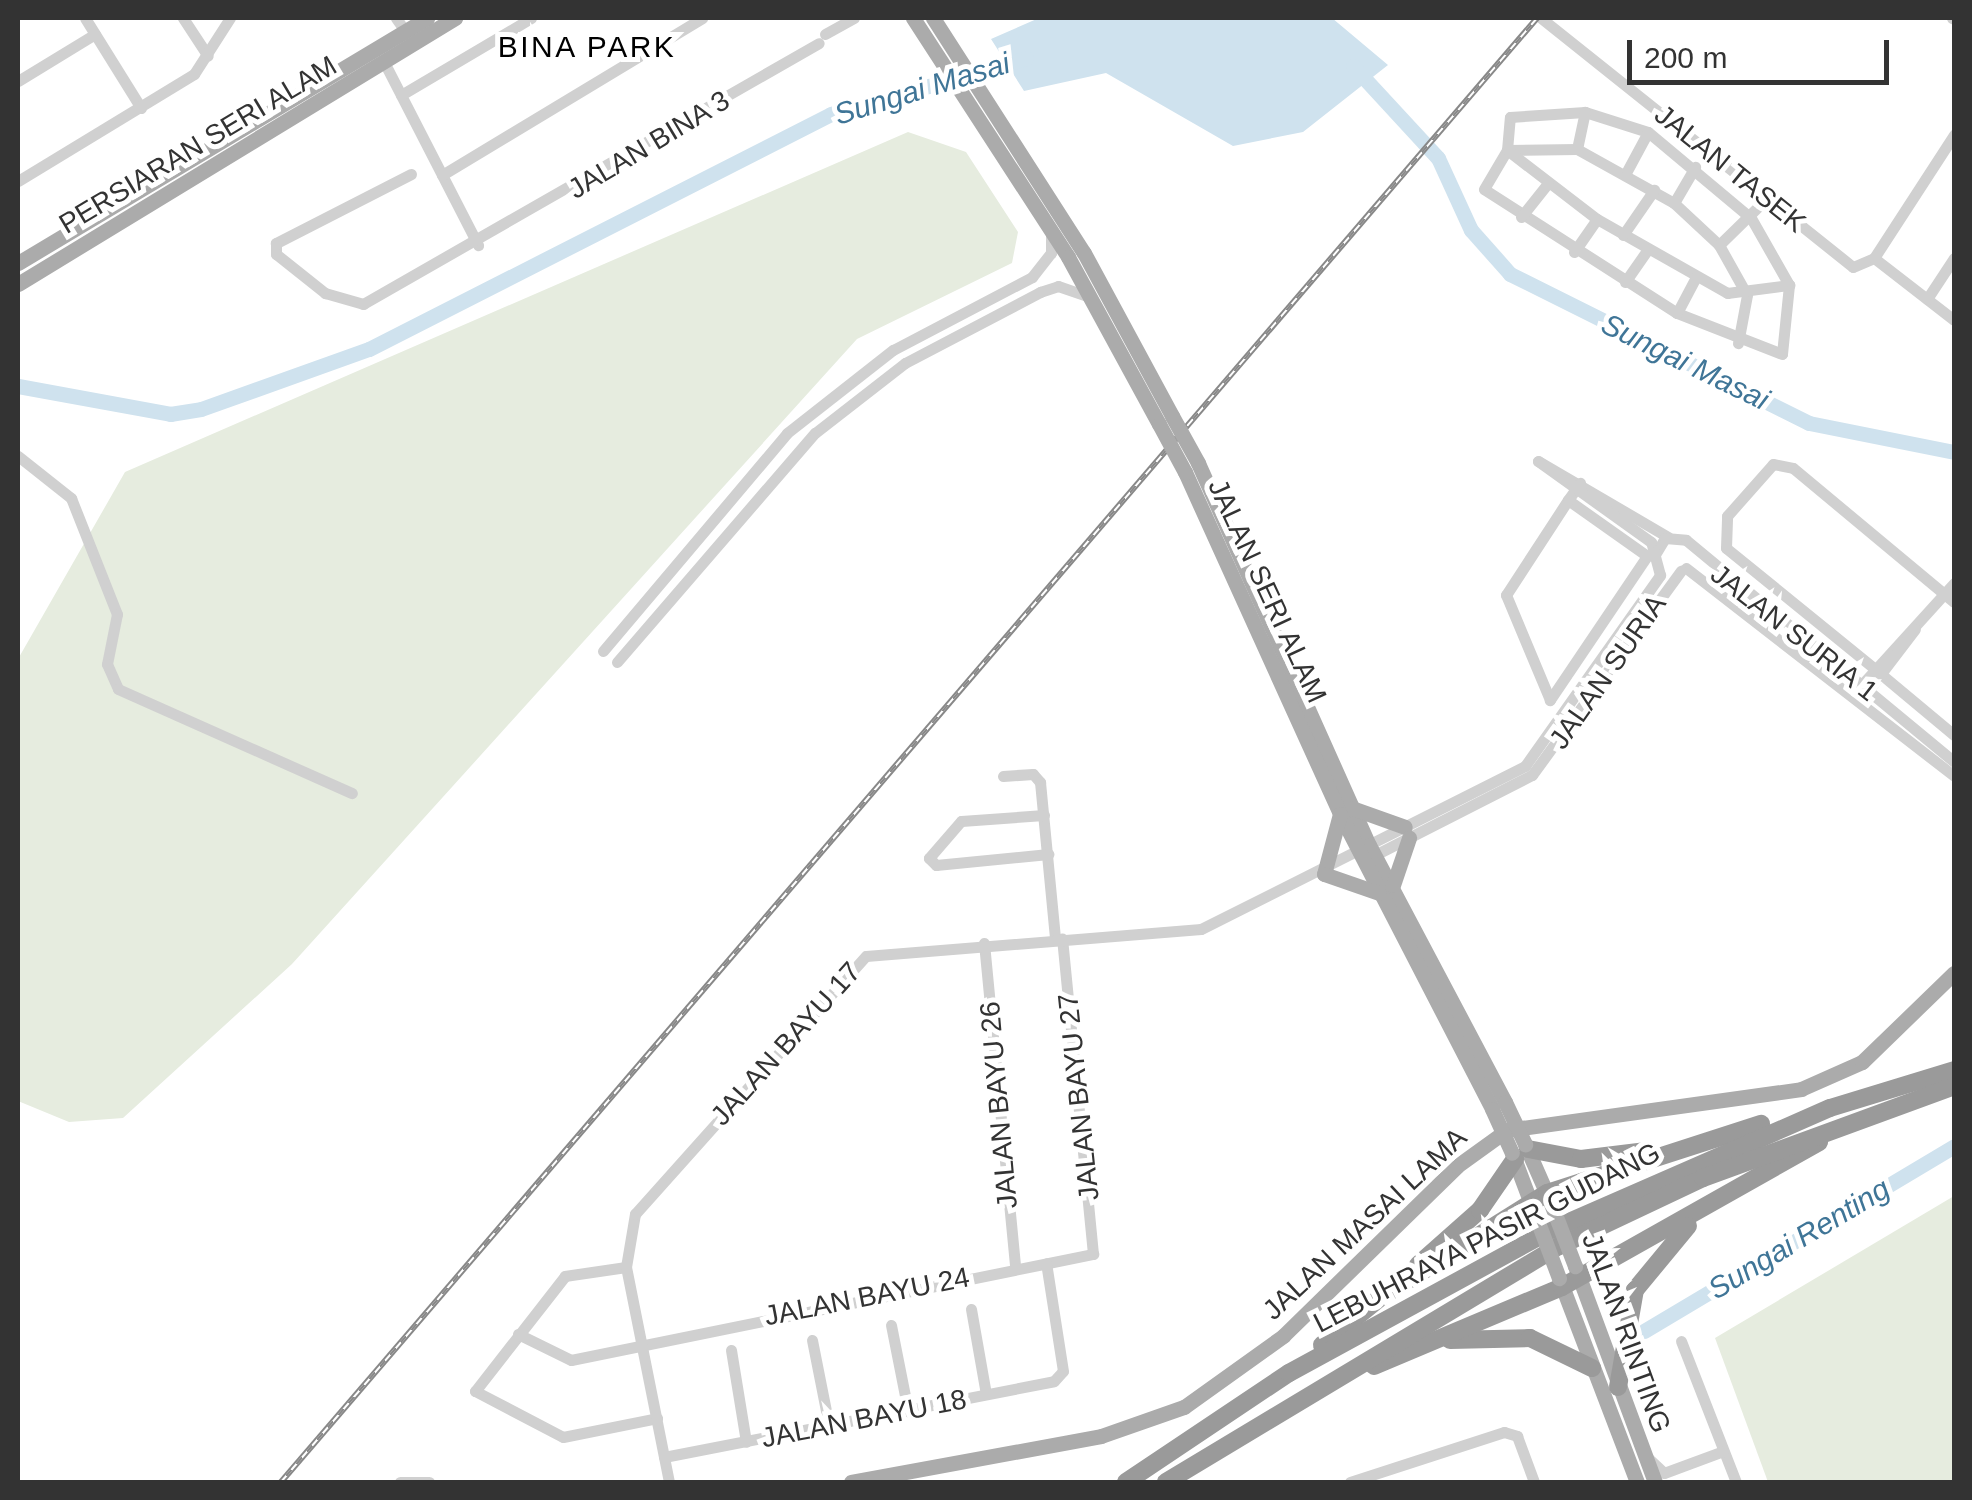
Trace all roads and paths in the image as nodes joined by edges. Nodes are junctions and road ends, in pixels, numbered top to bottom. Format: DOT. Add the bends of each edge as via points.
graph roads {
  1 [pos="85,18"];
  2 [pos="183,18"];
  3 [pos="230,18"];
  4 [pos="427,18"];
  5 [pos="455,18"];
  6 [pos="531,18"];
  7 [pos="702,18"];
  8 [pos="854,18"];
  9 [pos="913,18"];
  10 [pos="933,18"];
  11 [pos="1541,18"];
  12 [pos="404,31"];
  13 [pos="95,34"];
  14 [pos="208,56"];
  15 [pos="950,57"];
  16 [pos="384,62"];
  17 [pos="18,81"];
  18 [pos="971,89"];
  19 [pos="401,95"];
  20 [pos="140,108"];
  21 [pos="1585,112"];
  22 [pos="1648,132"];
  23 [pos="1952,144"];
  24 [pos="1577,148"];
  25 [pos="1507,150"];
  26 [pos="1696,168"];
  27 [pos="1626,171"];
  28 [pos="411,174"];
  29 [pos="442,174"];
  30 [pos="18,181"];
  31 [pos="1548,183"];
  32 [pos="1654,190"];
  33 [pos="1766,199"];
  34 [pos="1674,203"];
  35 [pos="1521,217"];
  36 [pos="1751,218"];
  37 [pos="1596,219"];
  38 [pos="1051,228"];
  39 [pos="1623,234"];
  40 [pos="478,245"];
  41 [pos="1719,246"];
  42 [pos="1648,249"];
  43 [pos="1574,252"];
  44 [pos="1874,258"];
  45 [pos="1954,258"];
  46 [pos="18,263"];
  47 [pos="1696,278"];
  48 [pos="1624,282"];
  49 [pos="18,284"];
  50 [pos="1788,284"];
  51 [pos="1747,294"];
  52 [pos="1091,298"];
  53 [pos="1927,299"];
  54 [pos="1677,313"];
  55 [pos="1954,320"];
  56 [pos="1738,343"];
  57 [pos="1166,420"];
  58 [pos="18,456"];
  59 [pos="1574,491"];
  60 [pos="1668,537"];
  61 [pos="1692,550"];
  62 [pos="1657,558"];
  63 [pos="1684,569"];
  64 [pos="1954,584"];
  65 [pos="1627,595"];
  66 [pos="1950,598"];
  67 [pos="1625,630"];
  68 [pos="603,651"];
  69 [pos="617,662"];
  70 [pos="1878,672"];
  71 [pos="1861,693"];
  72 [pos="1954,735"];
  73 [pos="1954,762"];
  74 [pos="1003,776"];
  75 [pos="1954,776"];
  76 [pos="352,793"];
  77 [pos="1346,811"];
  78 [pos="1044,815"];
  79 [pos="1407,833"];
  80 [pos="1048,854"];
  81 [pos="1364,854"];
  82 [pos="1324,874"];
  83 [pos="1388,892"];
  84 [pos="1059,939"];
  85 [pos="984,943"];
  86 [pos="1954,974"];
  87 [pos="1954,1070"];
  88 [pos="1954,1086"];
  89 [pos="1830,1108"];
  90 [pos="1872,1113"];
  91 [pos="1685,1146"];
  92 [pos="1520,1151"];
  93 [pos="1741,1187"];
  94 [pos="1540,1201"];
  95 [pos="1093,1254"];
  96 [pos="1046,1263"];
  97 [pos="626,1266"];
  98 [pos="1015,1267"];
  99 [pos="1577,1272"];
  100 [pos="1560,1282"];
  101 [pos="1378,1299"];
  102 [pos="970,1309"];
  103 [pos="890,1325"];
  104 [pos="518,1334"];
  105 [pos="812,1340"];
  106 [pos="1681,1341"];
  107 [pos="641,1343"];
  108 [pos="731,1350"];
  109 [pos="1399,1354"];
  110 [pos="1592,1368"];
  111 [pos="1289,1373"];
  112 [pos="1326,1387"];
  113 [pos="1618,1387"];
  114 [pos="986,1394"];
  115 [pos="908,1410"];
  116 [pos="656,1418"];
  117 [pos="829,1426"];
  118 [pos="746,1442"];
  119 [pos="1723,1451"];
  120 [pos="1644,1454"];
  121 [pos="664,1457"];
  122 [pos="400,1482"];
  123 [pos="430,1482"];
  124 [pos="669,1482"];
  125 [pos="851,1482"];
  126 [pos="1126,1482"];
  127 [pos="1166,1482"];
  128 [pos="1350,1482"];
  129 [pos="1534,1482"];
  130 [pos="1637,1482"];
  131 [pos="1656,1482"];
  132 [pos="1736,1482"];
  1 -- 13 [label="street"];
  2 -- 14 [label="street"];
  3 -- 14 [label="street"];
  4 -- 12 [label="main road, PERSIARAN SERI ALAM"];
  5 -- 12 [label="main road, PERSIARAN SERI ALAM"];
  6 -- 19 [label="street"];
  7 -- 29 [label="street"];
  8 -- 40 [label="street, JALAN BINA 3"];
  9 -- 15 [label="main road, JALAN SERI ALAM"];
  10 -- 15 [label="main road, JALAN SERI ALAM"];
  11 -- 33 [label="street, JALAN TASEK"];
  12 -- 16 [label="main road, PERSIARAN SERI ALAM"];
  12 -- 46 [label="main road, PERSIARAN SERI ALAM"];
  13 -- 17 [label="street"];
  13 -- 20 [label="street"];
  14 -- 20 [label="street"];
  15 -- 18 [label="main road, JALAN SERI ALAM"];
  16 -- 19 [label="street"];
  16 -- 49 [label="main road, PERSIARAN SERI ALAM"];
  18 -- 38 [label="main road, JALAN SERI ALAM"];
  18 -- 57 [label="main road, JALAN SERI ALAM"];
  19 -- 29 [label="street"];
  20 -- 30 [label="street"];
  21 -- 22 [label="street"];
  21 -- 24 [label="street"];
  21 -- 25 [label="street" via="1514,114"];
  22 -- 26 [label="street"];
  22 -- 27 [label="street"];
  23 -- 44 [label="street"];
  24 -- 25 [label="street"];
  24 -- 27 [label="street"];
  25 -- 31 [label="street"];
  25 -- 35 [label="street" via="1481,184"];
  26 -- 34 [label="street"];
  26 -- 36 [label="street"];
  27 -- 32 [label="street"];
  28 -- 40 [label="street, JALAN BINA 3" via="274,248 326,293 363,304"];
  29 -- 40 [label="street"];
  31 -- 35 [label="street"];
  31 -- 37 [label="street"];
  32 -- 34 [label="street"];
  32 -- 39 [label="street"];
  33 -- 36 [label="street"];
  33 -- 44 [label="street, JALAN TASEK" via="1853,267"];
  34 -- 41 [label="street"];
  35 -- 43 [label="street"];
  36 -- 41 [label="street"];
  36 -- 50 [label="street"];
  37 -- 39 [label="street"];
  37 -- 43 [label="street"];
  38 -- 52 [label="main road, JALAN SERI ALAM"];
  38 -- 68 [label="street" via="1051,253 1032,277 893,350 787,433"];
  39 -- 42 [label="street"];
  41 -- 51 [label="street"];
  42 -- 47 [label="street"];
  42 -- 48 [label="street"];
  43 -- 48 [label="street"];
  44 -- 53 [label="street"];
  45 -- 53 [label="street"];
  47 -- 51 [label="street"];
  47 -- 54 [label="street"];
  48 -- 54 [label="street"];
  50 -- 51 [label="street"];
  50 -- 56 [label="street" via="1782,354"];
  51 -- 56 [label="street"];
  52 -- 57 [label="main road, JALAN SERI ALAM"];
  52 -- 69 [label="street" via="1058,286 1040,292 905,363 815,433"];
  53 -- 55 [label="street"];
  54 -- 56 [label="street"];
  57 -- 77 [label="main road, JALAN SERI ALAM, bridge"];
  58 -- 76 [label="street" via="71,498 116,614 107,664 118,689"];
  59 -- 60 [label="street"];
  59 -- 62 [label="street"];
  59 -- 65 [label="street" via="1644,548"];
  59 -- 65 [label="street" via="1506,594 1550,700"];
  60 -- 61 [label="street, JALAN SURIA 1"];
  60 -- 62 [label="street, JALAN SURIA"];
  61 -- 63 [label="street, JALAN SURIA"];
  61 -- 71 [label="street, JALAN SURIA 1"];
  62 -- 63 [label="street, JALAN SURIA 1"];
  62 -- 67 [label="street, JALAN SURIA"];
  63 -- 71 [label="street, JALAN SURIA 1"];
  63 -- 79 [label="street, JALAN SURIA" via="1532,774"];
  64 -- 66 [label="street"];
  65 -- 67 [label="street" via="1634,606"];
  66 -- 70 [label="street"];
  66 -- 70 [label="street" via="1793,468 1772,464 1726,516 1726,548"];
  67 -- 79 [label="street, JALAN SURIA" via="1525,766"];
  70 -- 71 [label="street"];
  70 -- 72 [label="street"];
  71 -- 73 [label="street, JALAN SURIA 1"];
  71 -- 75 [label="street"];
  74 -- 78 [label="street, JALAN BAYU 27" via="1036,775"];
  77 -- 79 [label="main road"];
  77 -- 81 [label="main road, JALAN SERI ALAM"];
  77 -- 82 [label="main road"];
  78 -- 80 [label="street, JALAN BAYU 27"];
  78 -- 80 [label="street" via="960,822 929,858 936,865"];
  79 -- 81 [label="street, JALAN SURIA"];
  79 -- 83 [label="main road"];
  80 -- 84 [label="street, JALAN BAYU 27"];
  81 -- 82 [label="street, JALAN BAYU 17"];
  81 -- 83 [label="main road, JALAN SERI ALAM"];
  82 -- 83 [label="main road"];
  82 -- 84 [label="street, JALAN BAYU 17" via="1200,929"];
  83 -- 92 [label="main road, JALAN SERI ALAM, bridge"];
  84 -- 85 [label="street, JALAN BAYU 17"];
  84 -- 95 [label="street, JALAN BAYU 27"];
  85 -- 97 [label="street, JALAN BAYU 17" via="866,956 844,970 636,1214"];
  85 -- 98 [label="street, JALAN BAYU 26"];
  86 -- 125 [label="main road, JALAN MASAI LAMA" via="1895,1036 1801,1090 1507,1130 1457,1166 1283,1336 1184,1408 1100,1436"];
  87 -- 89 [label="highway, LEBUHRAYA PASIR GUDANG"];
  88 -- 90 [label="highway, LEBUHRAYA PASIR GUDANG"];
  89 -- 91 [label="highway"];
  89 -- 111 [label="highway, LEBUHRAYA PASIR GUDANG" via="1553,1229"];
  90 -- 93 [label="highway"];
  90 -- 112 [label="highway, LEBUHRAYA PASIR GUDANG" via="1559,1246"];
  91 -- 92 [label="highway" via="1581,1159"];
  91 -- 94 [label="highway"];
  92 -- 94 [label="main road, JALAN SERI ALAM"];
  92 -- 101 [label="highway" via="1480,1210"];
  93 -- 99 [label="highway"];
  93 -- 113 [label="highway" via="1672,1238 1644,1273 1628,1310"];
  94 -- 99 [label="main road, JALAN RINTING, bridge"];
  94 -- 100 [label="main road, JALAN RINTING, bridge"];
  94 -- 101 [label="highway"];
  95 -- 96 [label="street, JALAN BAYU 24"];
  96 -- 98 [label="street, JALAN BAYU 24"];
  96 -- 114 [label="street, JALAN BAYU 18" via="1062,1376"];
  97 -- 104 [label="street" via="565,1276"];
  97 -- 107 [label="street, JALAN BAYU 17"];
  98 -- 107 [label="street, JALAN BAYU 24"];
  99 -- 100 [label="highway"];
  99 -- 113 [label="main road, JALAN RINTING"];
  100 -- 109 [label="highway"];
  100 -- 110 [label="main road, JALAN RINTING"];
  101 -- 111 [label="highway"];
  102 -- 114 [label="street"];
  103 -- 115 [label="street"];
  104 -- 107 [label="street, JALAN BAYU 24" via="571,1360"];
  104 -- 116 [label="street" via="475,1392 563,1436"];
  105 -- 117 [label="street"];
  106 -- 119 [label="street"];
  107 -- 116 [label="street, JALAN BAYU 17"];
  108 -- 118 [label="street"];
  109 -- 110 [label="highway" via="1467,1337 1522,1337"];
  109 -- 112 [label="highway"];
  110 -- 130 [label="main road, JALAN RINTING"];
  111 -- 126 [label="highway, LEBUHRAYA PASIR GUDANG"];
  112 -- 127 [label="highway, LEBUHRAYA PASIR GUDANG"];
  113 -- 120 [label="main road, JALAN RINTING"];
  114 -- 115 [label="street, JALAN BAYU 18"];
  115 -- 117 [label="street, JALAN BAYU 18"];
  116 -- 121 [label="street, JALAN BAYU 17"];
  117 -- 118 [label="street, JALAN BAYU 18"];
  118 -- 121 [label="street, JALAN BAYU 18"];
  119 -- 120 [label="street" via="1664,1473"];
  119 -- 132 [label="street"];
  120 -- 131 [label="main road, JALAN RINTING"];
  121 -- 124 [label="street, JALAN BAYU 17"];
  122 -- 123 [label="street"];
  128 -- 129 [label="street" via="1504,1432 1516,1436"];
}
